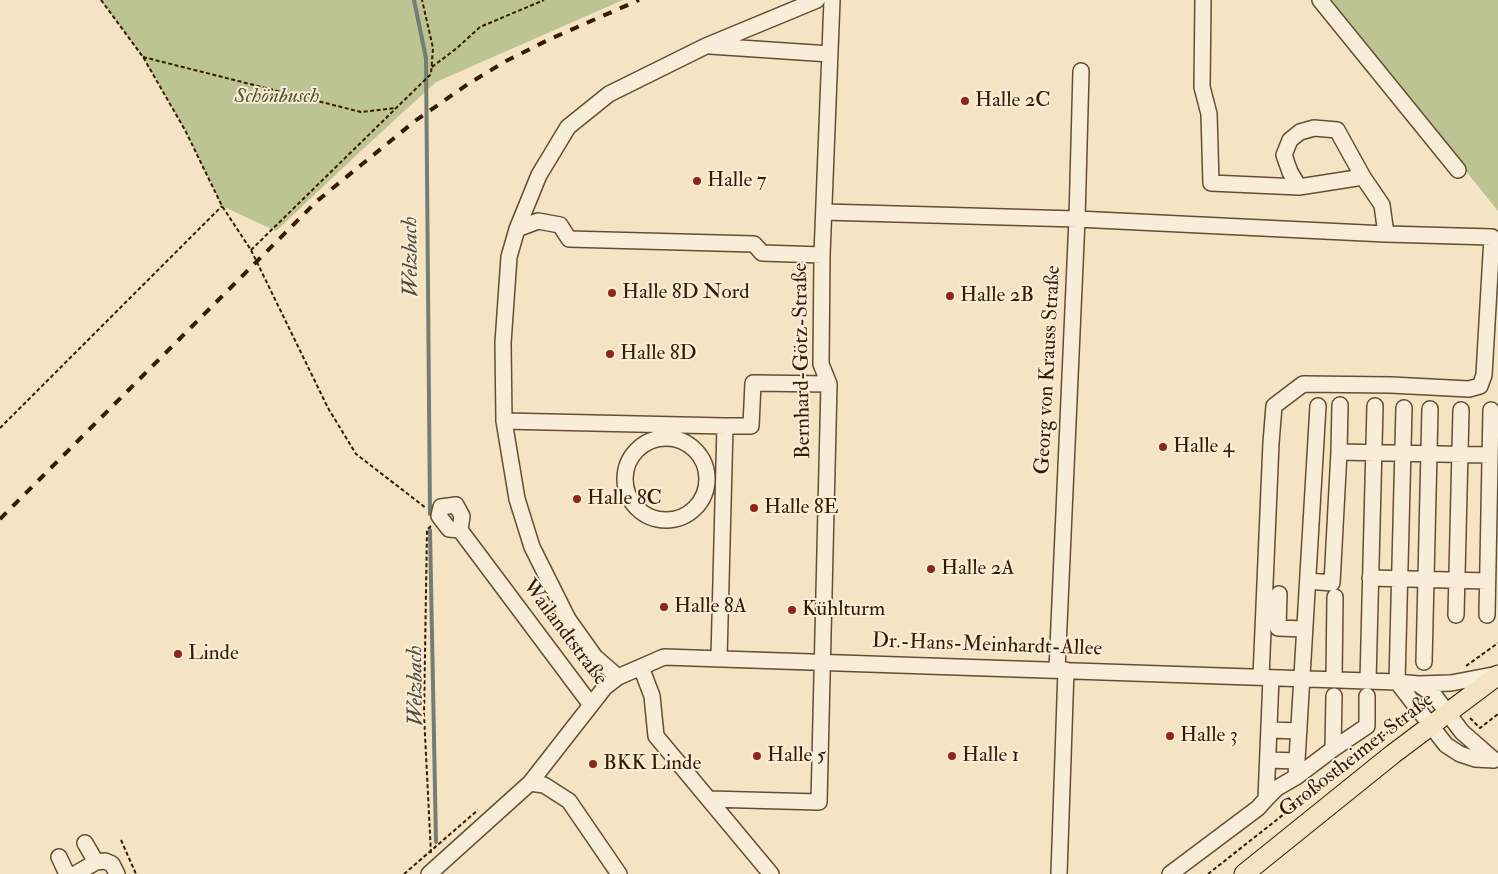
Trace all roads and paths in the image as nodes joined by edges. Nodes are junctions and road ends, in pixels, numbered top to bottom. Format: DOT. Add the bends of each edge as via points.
graph roads {
  1 [pos="101,0"];
  2 [pos="422,0"];
  3 [pos="544,0"];
  4 [pos="817,0"];
  5 [pos="1203,0"];
  6 [pos="1320,0"];
  7 [pos="832,5"];
  8 [pos="706,46"];
  9 [pos="830,54"];
  10 [pos="143,57"];
  11 [pos="432,67"];
  12 [pos="1081,71"];
  13 [pos="395,108"];
  14 [pos="1458,170"];
  15 [pos="1363,178"];
  16 [pos="1299,187"];
  17 [pos="222,206"];
  18 [pos="824,212"];
  19 [pos="1077,219"];
  20 [pos="517,229"];
  21 [pos="1386,234"];
  22 [pos="251,250"];
  23 [pos="822,255"];
  24 [pos="829,384"];
  25 [pos="1340,405"];
  26 [pos="1318,406"];
  27 [pos="1374,406"];
  28 [pos="1404,408"];
  29 [pos="1430,409"];
  30 [pos="1461,410"];
  31 [pos="1491,410"];
  32 [pos="504,421"];
  33 [pos="725,426"];
  34 [pos="0,428"];
  35 [pos="666,437"];
  36 [pos="1339,452"];
  37 [pos="1374,452"];
  38 [pos="1403,453"];
  39 [pos="1429,454"];
  40 [pos="1460,455"];
  41 [pos="1490,455"];
  42 [pos="420,504"];
  43 [pos="439,516"];
  44 [pos="460,530"];
  45 [pos="1370,578"];
  46 [pos="1400,579"];
  47 [pos="1426,579"];
  48 [pos="1457,580"];
  49 [pos="1308,581"];
  50 [pos="1487,581"];
  51 [pos="1279,594"];
  52 [pos="1335,598"];
  53 [pos="1456,615"];
  54 [pos="1486,615"];
  55 [pos="1305,629"];
  56 [pos="719,658"];
  57 [pos="822,662"];
  58 [pos="1424,662"];
  59 [pos="641,667"];
  60 [pos="1061,670"];
  61 [pos="1498,675"];
  62 [pos="618,677"];
  63 [pos="1266,678"];
  64 [pos="1302,679"];
  65 [pos="1334,680"];
  66 [pos="1368,681"];
  67 [pos="1397,682"];
  68 [pos="1418,684"];
  69 [pos="1334,696"];
  70 [pos="1367,696"];
  71 [pos="591,705"];
  72 [pos="1418,708"];
  73 [pos="1448,714"];
  74 [pos="1498,714"];
  75 [pos="1474,723"];
  76 [pos="1432,726"];
  77 [pos="1270,730"];
  78 [pos="1299,731"];
  79 [pos="1333,748"];
  80 [pos="1268,760"];
  81 [pos="1297,761"];
  82 [pos="1296,777"];
  83 [pos="530,784"];
  84 [pos="709,799"];
  85 [pos="1266,799"];
  86 [pos="481,808"];
  87 [pos="121,840"];
  88 [pos="86,844"];
  89 [pos="431,850"];
  90 [pos="59,857"];
  91 [pos="96,862"];
  92 [pos="431,873"];
  93 [pos="67,874"];
  94 [pos="75,874"];
  95 [pos="117,874"];
  96 [pos="136,874"];
  97 [pos="404,874"];
  98 [pos="619,874"];
  99 [pos="771,874"];
  100 [pos="1059,874"];
  101 [pos="1170,874"];
  102 [pos="1208,874"];
  103 [pos="1244,874"];
  1 -- 10 [label="path"];
  2 -- 11 [label="path" via="433,48"];
  3 -- 11 [label="path" via="480,27"];
  4 -- 8 [label="street"];
  5 -- 16 [label="street" via="1202,86 1209,114 1211,184"];
  6 -- 14 [label="street"];
  7 -- 9 [label="street, Bernhard-Götz-Straße"];
  8 -- 9 [label="street"];
  8 -- 20 [label="street" via="609,94 568,127 539,175"];
  9 -- 18 [label="street, Bernhard-Götz-Straße"];
  10 -- 13 [label="path" via="361,112"];
  10 -- 17 [label="path" via="185,130"];
  11 -- 13 [label="path" via="431,74"];
  12 -- 19 [label="street, Georg von Krauss Straße"];
  13 -- 22 [label="path"];
  15 -- 16 [label="street"];
  15 -- 16 [label="street" via="1337,130 1314,128 1300,132 1290,140 1284,155"];
  15 -- 21 [label="street" via="1382,205"];
  17 -- 22 [label="path"];
  17 -- 34 [label="path"];
  18 -- 19 [label="street"];
  18 -- 23 [label="street, Bernhard-Götz-Straße"];
  19 -- 21 [label="street"];
  19 -- 60 [label="street, Georg von Krauss Straße"];
  20 -- 23 [label="street" via="538,221 560,225 569,239 754,244 762,253"];
  20 -- 32 [label="street" via="509,256 503,333"];
  21 -- 63 [label="street" via="1492,236 1484,375 1480,386 1470,389 1303,384 1274,406"];
  22 -- 42 [label="path" via="328,408 356,454"];
  23 -- 24 [label="street, Bernhard-Götz-Straße" via="821,364"];
  24 -- 33 [label="street" via="753,383 751,426"];
  24 -- 57 [label="street, Bernhard-Götz-Straße"];
  25 -- 36 [label="street"];
  26 -- 49 [label="street"];
  27 -- 37 [label="street"];
  28 -- 38 [label="street"];
  29 -- 39 [label="street"];
  30 -- 40 [label="street"];
  31 -- 41 [label="street"];
  32 -- 33 [label="street"];
  32 -- 62 [label="street" via="517,500 532,547 568,619 595,657"];
  33 -- 56 [label="street"];
  35 -- 35 [label="street" via="646,443 629,459 624,486 636,510 660,522 685,518 702,503 709,482 704,460 687,443"];
  36 -- 37 [label="street"];
  36 -- 49 [label="street" via="1332,583"];
  37 -- 38 [label="street"];
  37 -- 45 [label="street"];
  38 -- 39 [label="street"];
  38 -- 46 [label="street"];
  39 -- 40 [label="street"];
  39 -- 47 [label="street"];
  40 -- 41 [label="street"];
  40 -- 48 [label="street"];
  41 -- 50 [label="street"];
  43 -- 44 [label="street, Wailandtstraße" via="449,529"];
  43 -- 44 [label="street, Wailandtstraße" via="441,507 456,505 462,516"];
  43 -- 89 [label="path" via="427,530 424,715"];
  44 -- 71 [label="street, Wailandtstraße"];
  45 -- 46 [label="street"];
  45 -- 66 [label="street"];
  46 -- 47 [label="street"];
  46 -- 67 [label="street"];
  47 -- 48 [label="street"];
  47 -- 58 [label="street"];
  48 -- 50 [label="street"];
  48 -- 53 [label="street"];
  49 -- 55 [label="street"];
  50 -- 54 [label="street"];
  51 -- 55 [label="street" via="1278,628"];
  52 -- 65 [label="street"];
  55 -- 64 [label="street"];
  56 -- 57 [label="street, Dr.-Hans-Meinhardt-Allee"];
  56 -- 59 [label="street, Dr.-Hans-Meinhardt-Allee" via="664,657"];
  57 -- 60 [label="street, Dr.-Hans-Meinhardt-Allee"];
  57 -- 84 [label="street, Bernhard-Götz-Straße" via="818,802"];
  59 -- 62 [label="street, Dr.-Hans-Meinhardt-Allee"];
  59 -- 84 [label="street" via="652,696 656,736"];
  60 -- 63 [label="street, Dr.-Hans-Meinhardt-Allee"];
  60 -- 100 [label="street, Georg von Krauss Straße"];
  61 -- 68 [label="street, Dr.-Hans-Meinhardt-Allee" via="1451,683"];
  61 -- 73 [label="main road, Großostheimer Straße"];
  62 -- 71 [label="street, Dr.-Hans-Meinhardt-Allee"];
  63 -- 64 [label="street, Dr.-Hans-Meinhardt-Allee"];
  63 -- 85 [label="street"];
  64 -- 65 [label="street, Dr.-Hans-Meinhardt-Allee"];
  64 -- 78 [label="street"];
  65 -- 66 [label="street, Dr.-Hans-Meinhardt-Allee"];
  66 -- 67 [label="street, Dr.-Hans-Meinhardt-Allee"];
  67 -- 68 [label="street, Dr.-Hans-Meinhardt-Allee"];
  67 -- 72 [label="street"];
  68 -- 73 [label="street" via="1434,695"];
  69 -- 79 [label="street"];
  70 -- 79 [label="street" via="1367,726"];
  71 -- 83 [label="street, Wailandtstraße"];
  72 -- 76 [label="street"];
  72 -- 102 [label="path"];
  73 -- 76 [label="main road, Großostheimer Straße"];
  73 -- 76 [label="street" via="1462,732 1494,760 1460,754 1446,744"];
  74 -- 75 [label="path" via="1480,728"];
  76 -- 103 [label="main road, Großostheimer Straße"];
  77 -- 78 [label="street"];
  78 -- 81 [label="street"];
  79 -- 82 [label="street"];
  80 -- 81 [label="street"];
  81 -- 82 [label="street"];
  82 -- 85 [label="street"];
  83 -- 92 [label="street, Wailandtstraße"];
  83 -- 98 [label="street" via="544,785 568,800"];
  84 -- 99 [label="street"];
  85 -- 101 [label="street"];
  86 -- 89 [label="path"];
  87 -- 96 [label="path"];
  88 -- 91 [label="street"];
  89 -- 92 [label="path"];
  89 -- 97 [label="path"];
  90 -- 93 [label="street"];
  91 -- 94 [label="street"];
  91 -- 95 [label="street" via="112,864"];
}
